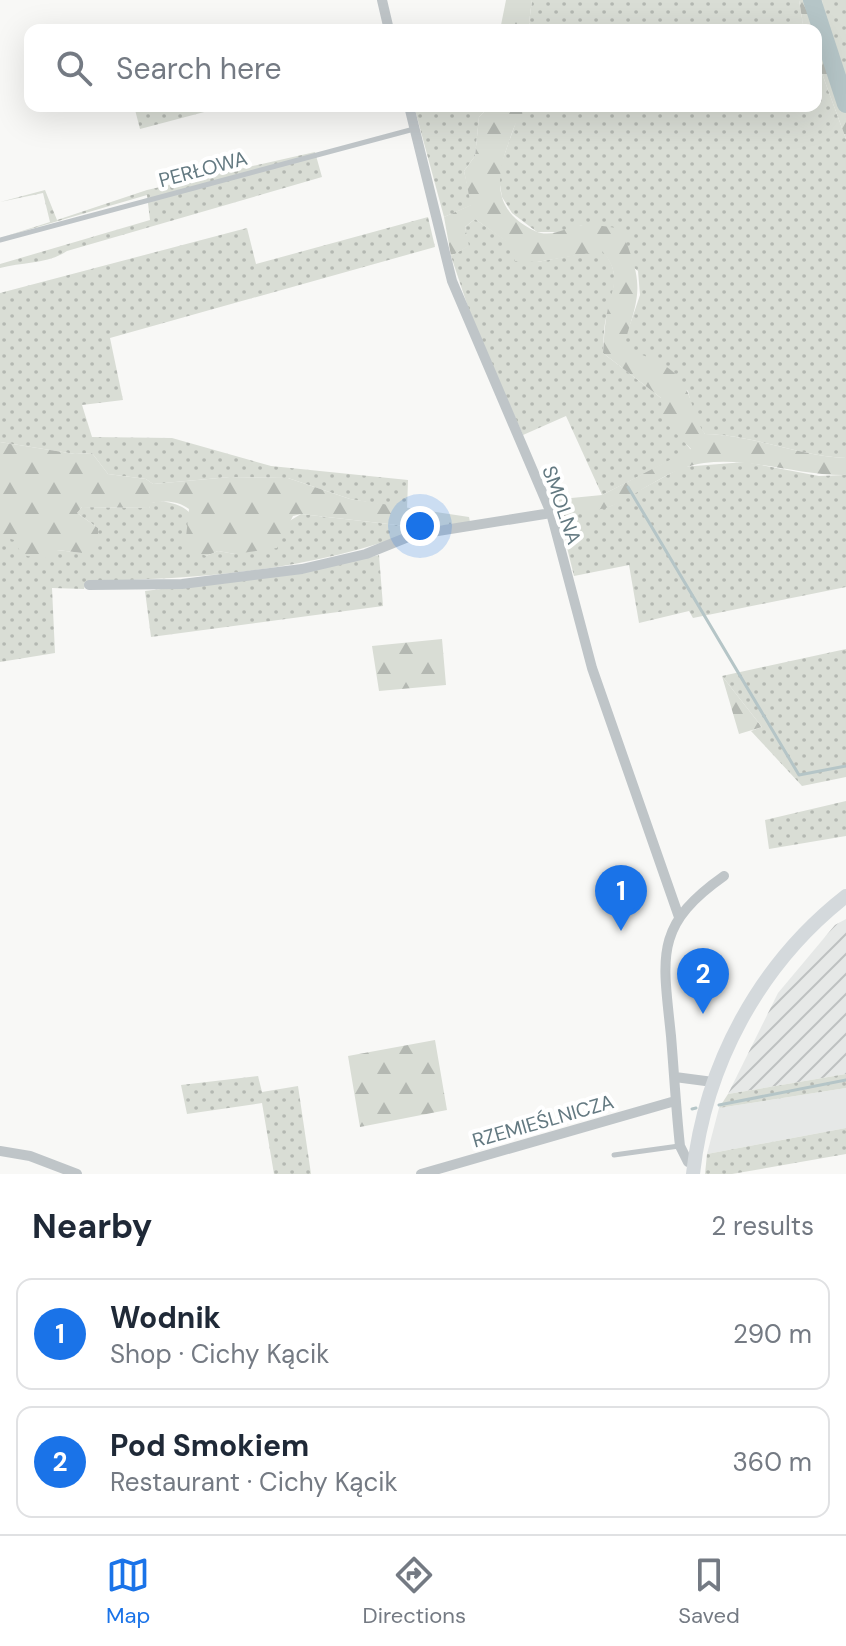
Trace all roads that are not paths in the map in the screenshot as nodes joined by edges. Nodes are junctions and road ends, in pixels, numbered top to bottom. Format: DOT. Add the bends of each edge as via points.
graph roads {
  1 [pos="382,0"];
  2 [pos="388,24"];
  3 [pos="411,112"];
  4 [pos="415,129"];
  5 [pos="0,240"];
  6 [pos="551,513"];
  7 [pos="89,585"];
  8 [pos="724,876"];
  9 [pos="846,896"];
  10 [pos="679,917"];
  11 [pos="675,1077"];
  12 [pos="713,1082"];
  13 [pos="675,1101"];
  14 [pos="680,1146"];
  15 [pos="0,1151"];
  16 [pos="614,1155"];
  17 [pos="694,1169"];
  18 [pos="77,1174"];
  19 [pos="421,1174"];
  1 -- 2 [label="street"];
  3 -- 4 [label="street, SMOLNA"];
  4 -- 5 [label="lane, PERŁOWA"];
  4 -- 6 [label="street, SMOLNA" via="452,281"];
  6 -- 7 [label="street" via="413,535 366,554 302,569 182,584"];
  6 -- 10 [label="street, SMOLNA" via="592,668"];
  8 -- 10 [label="street" via="697,895"];
  9 -- 12 [label="main road" via="797,941 764,983"];
  10 -- 11 [label="street" via="668,941 663,974"];
  11 -- 12 [label="street"];
  11 -- 13 [label="street"];
  12 -- 17 [label="main road"];
  13 -- 14 [label="street"];
  13 -- 19 [label="street, RZEMIEŚLNICZA"];
  14 -- 16 [label="lane"];
  14 -- 17 [label="street"];
  15 -- 18 [label="street"];
}
